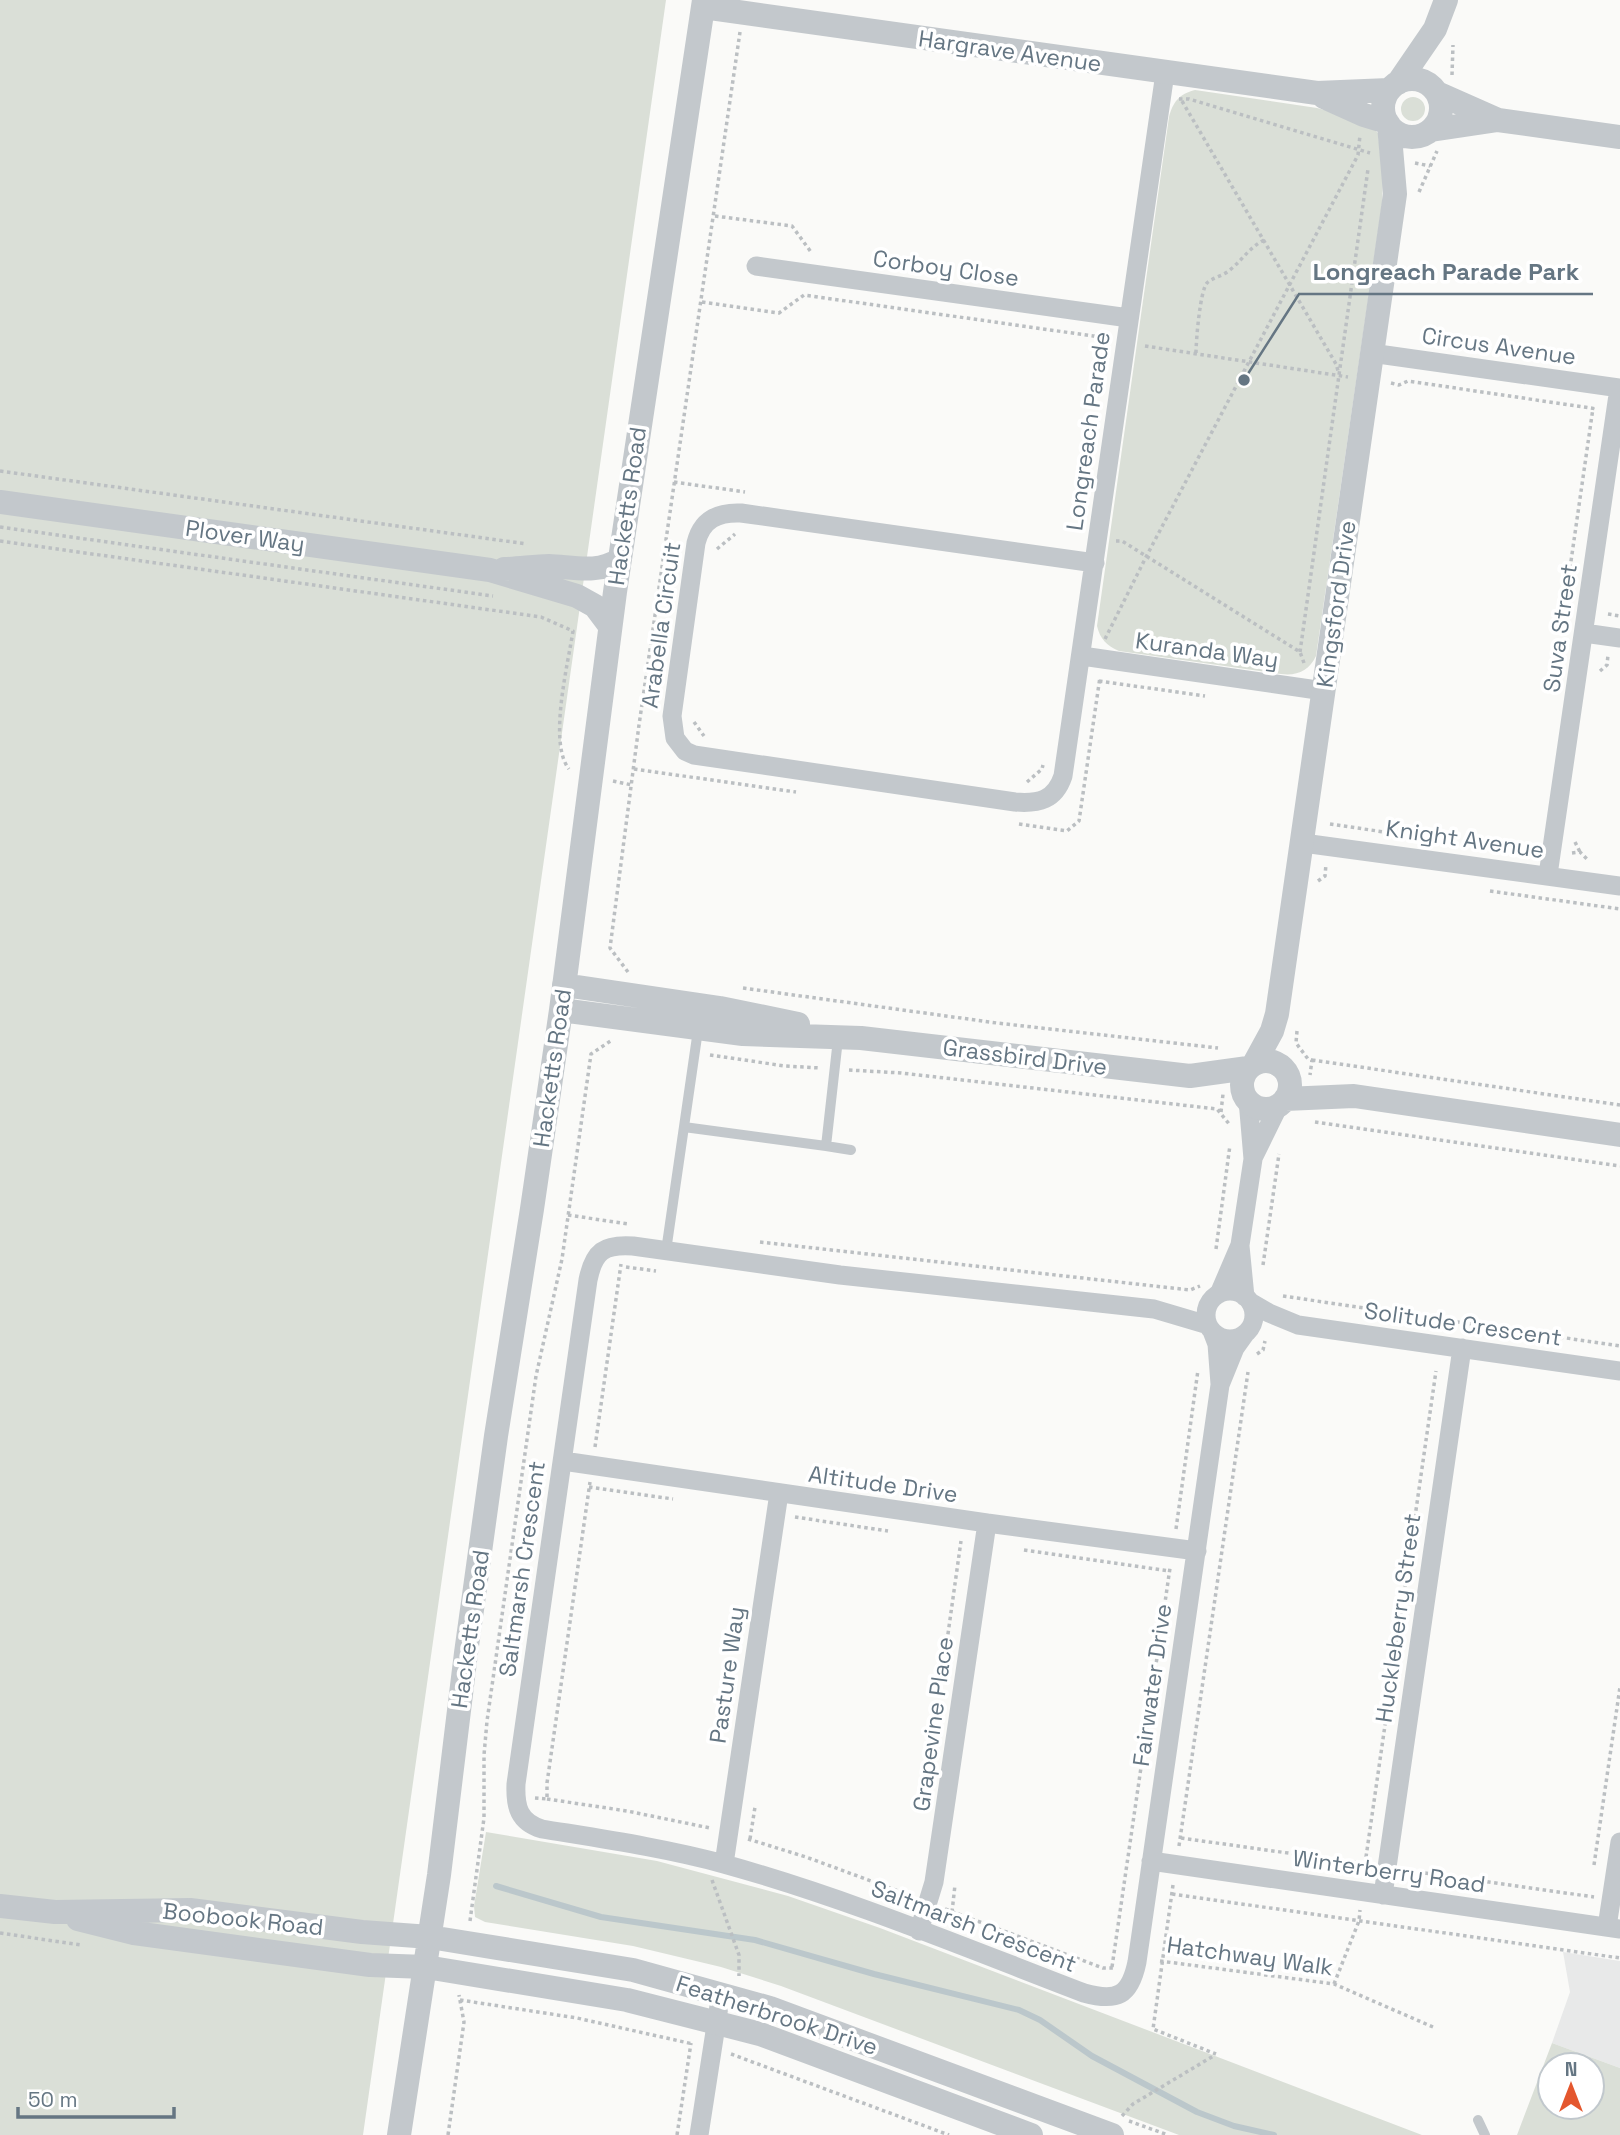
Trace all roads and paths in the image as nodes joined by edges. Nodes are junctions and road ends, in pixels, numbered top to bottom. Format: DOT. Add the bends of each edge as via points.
graph roads {
  1 [pos="1446,0"];
  2 [pos="703,4"];
  3 [pos="743,13"];
  4 [pos="1444,36"];
  5 [pos="1165,73"];
  6 [pos="1393,87"];
  7 [pos="1437,92"];
  8 [pos="1317,93"];
  9 [pos="1465,106"];
  10 [pos="1498,120"];
  11 [pos="1380,121"];
  12 [pos="1433,137"];
  13 [pos="1620,137"];
  14 [pos="1359,149"];
  15 [pos="1400,163"];
  16 [pos="1406,195"];
  17 [pos="715,216"];
  18 [pos="1264,240"];
  19 [pos="824,254"];
  20 [pos="756,266"];
  21 [pos="1290,285"];
  22 [pos="702,302"];
  23 [pos="1129,318"];
  24 [pos="1126,343"];
  25 [pos="1371,353"];
  26 [pos="1196,354"];
  27 [pos="1249,362"];
  28 [pos="1340,376"];
  29 [pos="1368,381"];
  30 [pos="1619,388"];
  31 [pos="1616,413"];
  32 [pos="0,471"];
  33 [pos="741,491"];
  34 [pos="0,502"];
  35 [pos="738,513"];
  36 [pos="0,527"];
  37 [pos="1098,538"];
  38 [pos="0,541"];
  39 [pos="529,544"];
  40 [pos="1146,557"];
  41 [pos="620,560"];
  42 [pos="715,561"];
  43 [pos="1095,563"];
  44 [pos="490,569"];
  45 [pos="577,596"];
  46 [pos="504,597"];
  47 [pos="537,610"];
  48 [pos="1620,616"];
  49 [pos="541,617"];
  50 [pos="610,626"];
  51 [pos="573,631"];
  52 [pos="1584,632"];
  53 [pos="1614,637"];
  54 [pos="1300,652"];
  55 [pos="1092,657"];
  56 [pos="1099,681"];
  57 [pos="1598,684"];
  58 [pos="1313,690"];
  59 [pos="1207,696"];
  60 [pos="692,720"];
  61 [pos="705,736"];
  62 [pos="1044,755"];
  63 [pos="589,777"];
  64 [pos="1027,782"];
  65 [pos="632,785"];
  66 [pos="1054,794"];
  67 [pos="1328,817"];
  68 [pos="1577,831"];
  69 [pos="1303,842"];
  70 [pos="1328,846"];
  71 [pos="1580,852"];
  72 [pos="1548,875"];
  73 [pos="1620,886"];
  74 [pos="1316,894"];
  75 [pos="636,975"];
  76 [pos="564,985"];
  77 [pos="737,987"];
  78 [pos="561,1010"];
  79 [pos="1277,1014"];
  80 [pos="698,1029"];
  81 [pos="1297,1029"];
  82 [pos="849,1037"];
  83 [pos="620,1041"];
  84 [pos="1229,1050"];
  85 [pos="785,1066"];
  86 [pos="1251,1066"];
  87 [pos="836,1069"];
  88 [pos="1297,1070"];
  89 [pos="1189,1076"];
  90 [pos="1354,1096"];
  91 [pos="1246,1097"];
  92 [pos="1283,1101"];
  93 [pos="1620,1105"];
  94 [pos="1312,1122"];
  95 [pos="684,1127"];
  96 [pos="1233,1128"];
  97 [pos="1620,1135"];
  98 [pos="1231,1141"];
  99 [pos="1280,1143"];
  100 [pos="826,1146"];
  101 [pos="851,1150"];
  102 [pos="1252,1159"];
  103 [pos="1620,1166"];
  104 [pos="568,1215"];
  105 [pos="626,1224"];
  106 [pos="669,1229"];
  107 [pos="759,1241"];
  108 [pos="1240,1245"];
  109 [pos="623,1246"];
  110 [pos="666,1251"];
  111 [pos="1214,1261"];
  112 [pos="1263,1266"];
  113 [pos="1211,1292"];
  114 [pos="1248,1299"];
  115 [pos="1153,1309"];
  116 [pos="1260,1320"];
  117 [pos="1210,1328"];
  118 [pos="1620,1346"];
  119 [pos="1462,1348"];
  120 [pos="1250,1359"];
  121 [pos="1199,1364"];
  122 [pos="1436,1371"];
  123 [pos="1620,1371"];
  124 [pos="1248,1373"];
  125 [pos="1220,1385"];
  126 [pos="563,1461"];
  127 [pos="592,1466"];
  128 [pos="779,1493"];
  129 [pos="987,1523"];
  130 [pos="1173,1548"];
  131 [pos="1197,1551"];
  132 [pos="1620,1687"];
  133 [pos="484,1792"];
  134 [pos="516,1796"];
  135 [pos="547,1799"];
  136 [pos="729,1833"];
  137 [pos="1620,1842"];
  138 [pos="1151,1861"];
  139 [pos="724,1864"];
  140 [pos="1365,1864"];
  141 [pos="1176,1865"];
  142 [pos="1593,1870"];
  143 [pos="1362,1891"];
  144 [pos="1172,1894"];
  145 [pos="1383,1895"];
  146 [pos="929,1903"];
  147 [pos="0,1906"];
  148 [pos="55,1912"];
  149 [pos="724,1913"];
  150 [pos="471,1918"];
  151 [pos="1359,1921"];
  152 [pos="1586,1924"];
  153 [pos="1614,1928"];
  154 [pos="919,1931"];
  155 [pos="430,1937"];
  156 [pos="1581,1953"];
  157 [pos="1620,1958"];
  158 [pos="1162,1961"];
  159 [pos="1136,1965"];
  160 [pos="425,1967"];
  161 [pos="1112,1968"];
  162 [pos="730,1984"];
  163 [pos="1334,1984"];
  164 [pos="1126,1990"];
  165 [pos="460,2000"];
  166 [pos="716,2022"];
  167 [pos="1433,2027"];
  168 [pos="691,2043"];
  169 [pos="1478,2120"];
  170 [pos="1116,2126"];
  171 [pos="399,2135"];
  172 [pos="448,2135"];
  173 [pos="677,2135"];
  174 [pos="699,2135"];
  175 [pos="1031,2135"];
  176 [pos="1485,2135"];
  1 -- 4 [label="street"];
  2 -- 3 [label="street, Hargrave Avenue"];
  2 -- 41 [label="street, Hacketts Road"];
  3 -- 5 [label="street, Hargrave Avenue"];
  3 -- 17 [label="path"];
  4 -- 6 [label="street"];
  4 -- 7 [label="street" via="1434,70"];
  4 -- 9 [label="path" via="1454,82 1465,88"];
  5 -- 8 [label="street, Hargrave Avenue"];
  5 -- 23 [label="street, Longreach Parade"];
  6 -- 7 [label="street" via="1419,79"];
  6 -- 8 [label="street, Hargrave Avenue"];
  6 -- 11 [label="street"];
  7 -- 9 [label="street"];
  7 -- 12 [label="street" via="1441,113"];
  8 -- 11 [label="street, Hargrave Avenue"];
  9 -- 10 [label="street"];
  10 -- 12 [label="street"];
  10 -- 13 [label="street"];
  11 -- 12 [label="street" via="1407,136"];
  11 -- 14 [label="path" via="1358,143"];
  11 -- 15 [label="street, Kingsford Drive"];
  12 -- 15 [label="path"];
  12 -- 15 [label="street" via="1416,145"];
  14 -- 15 [label="path"];
  14 -- 18 [label="path" via="1181,100"];
  14 -- 21 [label="path"];
  15 -- 16 [label="street, Kingsford Drive"];
  15 -- 16 [label="path"];
  15 -- 28 [label="path"];
  16 -- 25 [label="street, Kingsford Drive"];
  17 -- 19 [label="path" via="792,226 810,252"];
  17 -- 22 [label="path"];
  18 -- 21 [label="path"];
  18 -- 26 [label="path" via="1205,285"];
  20 -- 23 [label="street, Corboy Close"];
  21 -- 27 [label="path"];
  21 -- 28 [label="path"];
  22 -- 24 [label="path" via="779,313 804,295"];
  22 -- 65 [label="path"];
  23 -- 24 [label="street, Longreach Parade"];
  24 -- 26 [label="path"];
  24 -- 37 [label="street, Longreach Parade"];
  25 -- 29 [label="street, Kingsford Drive"];
  25 -- 30 [label="street, Circus Avenue"];
  26 -- 27 [label="path"];
  27 -- 28 [label="path"];
  27 -- 40 [label="path"];
  28 -- 29 [label="path"];
  28 -- 54 [label="path"];
  29 -- 31 [label="path" via="1399,385 1408,381"];
  29 -- 58 [label="street, Kingsford Drive"];
  30 -- 31 [label="street, Suva Street"];
  31 -- 52 [label="street, Suva Street"];
  32 -- 39 [label="path"];
  33 -- 35 [label="path"];
  34 -- 44 [label="street, Plover Way"];
  35 -- 42 [label="path" via="734,534 717,547"];
  35 -- 43 [label="street, Arabella Circuit"];
  35 -- 66 [label="street, Arabella Circuit" via="722,513 708,521 696,543 671,716 672,732 685,751 1015,802 1041,802"];
  36 -- 46 [label="path"];
  37 -- 40 [label="path" via="1122,541"];
  37 -- 43 [label="street, Longreach Parade"];
  38 -- 49 [label="path"];
  40 -- 54 [label="path"];
  40 -- 55 [label="path"];
  41 -- 44 [label="street, Plover Way" via="598,568"];
  41 -- 50 [label="street, Hacketts Road"];
  43 -- 55 [label="street, Longreach Parade"];
  44 -- 45 [label="street, Plover Way"];
  45 -- 50 [label="street, Plover Way" via="595,606"];
  45 -- 51 [label="path"];
  47 -- 49 [label="path"];
  48 -- 53 [label="path" via="1608,614"];
  49 -- 51 [label="path"];
  50 -- 63 [label="street, Hacketts Road"];
  51 -- 63 [label="path" via="559,733 564,763 572,773"];
  52 -- 53 [label="street"];
  52 -- 72 [label="street, Suva Street"];
  53 -- 57 [label="path"];
  54 -- 58 [label="path"];
  55 -- 58 [label="street, Kuranda Way"];
  55 -- 66 [label="street, Longreach Parade" via="1063,776"];
  56 -- 59 [label="path"];
  58 -- 69 [label="street, Kingsford Drive"];
  60 -- 61 [label="path"];
  62 -- 64 [label="path" via="1042,769"];
  63 -- 65 [label="path"];
  63 -- 76 [label="street, Hacketts Road"];
  65 -- 75 [label="path" via="610,948 629,974"];
  67 -- 70 [label="path"];
  68 -- 71 [label="path" via="1575,845"];
  69 -- 70 [label="street, Knight Avenue"];
  69 -- 79 [label="street, Kingsford Drive"];
  70 -- 72 [label="street, Knight Avenue"];
  70 -- 74 [label="path" via="1325,876 1318,880"];
  72 -- 73 [label="street, Knight Avenue"];
  76 -- 78 [label="street, Hacketts Road"];
  76 -- 82 [label="street, Grassbird Drive" via="720,1008"];
  77 -- 84 [label="path"];
  78 -- 80 [label="street, Grassbird Drive"];
  78 -- 155 [label="street, Hacketts Road" via="494,1450"];
  79 -- 86 [label="street, Kingsford Drive"];
  79 -- 88 [label="street, Kingsford Drive"];
  80 -- 82 [label="street, Grassbird Drive"];
  80 -- 95 [label="lane"];
  81 -- 88 [label="path" via="1296,1042 1308,1059"];
  82 -- 87 [label="lane"];
  82 -- 89 [label="street, Grassbird Drive"];
  83 -- 104 [label="path" via="609,1040 591,1054"];
  85 -- 87 [label="path"];
  86 -- 88 [label="street" via="1268,1061"];
  86 -- 89 [label="street, Grassbird Drive"];
  86 -- 91 [label="street" via="1242,1080"];
  87 -- 96 [label="path" via="1217,1109"];
  87 -- 100 [label="lane"];
  88 -- 90 [label="street"];
  88 -- 92 [label="street"];
  88 -- 93 [label="path"];
  89 -- 91 [label="street, Grassbird Drive"];
  90 -- 92 [label="street"];
  90 -- 97 [label="street"];
  91 -- 92 [label="street" via="1260,1108"];
  91 -- 102 [label="street"];
  92 -- 102 [label="street"];
  94 -- 103 [label="path"];
  95 -- 100 [label="lane"];
  95 -- 106 [label="lane"];
  98 -- 111 [label="path"];
  99 -- 112 [label="path"];
  100 -- 101 [label="lane"];
  102 -- 108 [label="street"];
  104 -- 105 [label="path"];
  104 -- 133 [label="path" via="536,1376 487,1721"];
  105 -- 106 [label="path"];
  105 -- 109 [label="path"];
  106 -- 110 [label="lane"];
  107 -- 113 [label="path"];
  108 -- 113 [label="street"];
  108 -- 114 [label="street"];
  109 -- 110 [label="street"];
  109 -- 126 [label="street, Saltmarsh Crescent" via="601,1251 590,1269"];
  109 -- 127 [label="path"];
  110 -- 115 [label="street"];
  113 -- 114 [label="street" via="1233,1291"];
  113 -- 115 [label="street"];
  113 -- 117 [label="street"];
  114 -- 116 [label="street" via="1254,1317"];
  115 -- 117 [label="street"];
  116 -- 117 [label="street" via="1238,1338 1224,1338"];
  116 -- 118 [label="path"];
  116 -- 119 [label="street, Solitude Crescent"];
  116 -- 120 [label="path" via="1264,1350"];
  116 -- 125 [label="street, Fairwater Drive" via="1235,1348"];
  117 -- 125 [label="street, Fairwater Drive"];
  119 -- 123 [label="street, Solitude Crescent"];
  119 -- 145 [label="street, Huckleberry Street"];
  121 -- 130 [label="path"];
  122 -- 140 [label="path"];
  124 -- 141 [label="path"];
  125 -- 131 [label="street, Fairwater Drive"];
  126 -- 127 [label="street, Altitude Drive"];
  126 -- 134 [label="street, Saltmarsh Crescent"];
  127 -- 128 [label="street, Altitude Drive"];
  127 -- 135 [label="path"];
  128 -- 129 [label="street, Altitude Drive"];
  128 -- 136 [label="street, Pasture Way"];
  129 -- 130 [label="street, Altitude Drive"];
  129 -- 146 [label="street, Grapevine Place"];
  130 -- 131 [label="street, Altitude Drive"];
  130 -- 161 [label="path"];
  131 -- 138 [label="street, Fairwater Drive"];
  132 -- 142 [label="path"];
  133 -- 134 [label="path, Hatchway Walk"];
  133 -- 150 [label="path"];
  134 -- 135 [label="path, Hatchway Walk"];
  134 -- 139 [label="street, Saltmarsh Crescent" via="522,1818 533,1826"];
  135 -- 136 [label="path, Hatchway Walk"];
  136 -- 139 [label="street, Pasture Way"];
  136 -- 146 [label="path, Hatchway Walk"];
  137 -- 153 [label="street"];
  138 -- 141 [label="street, Winterberry Road"];
  138 -- 159 [label="street, Fairwater Drive"];
  139 -- 154 [label="street, Saltmarsh Crescent"];
  141 -- 143 [label="street, Winterberry Road"];
  141 -- 144 [label="path"];
  143 -- 145 [label="street, Winterberry Road"];
  143 -- 151 [label="path"];
  144 -- 151 [label="path"];
  144 -- 158 [label="path"];
  145 -- 152 [label="street, Winterberry Road"];
  146 -- 154 [label="street, Grapevine Place"];
  146 -- 161 [label="path, Hatchway Walk"];
  147 -- 148 [label="street, Boobook Road"];
  148 -- 155 [label="street, Boobook Road" via="190,1910"];
  148 -- 160 [label="street, Boobook Road" via="134,1933 370,1965"];
  149 -- 162 [label="path" via="739,1955"];
  151 -- 156 [label="path"];
  151 -- 163 [label="path"];
  152 -- 153 [label="street, Winterberry Road"];
  152 -- 156 [label="path"];
  154 -- 164 [label="street, Saltmarsh Crescent" via="1084,1993 1106,1998"];
  155 -- 160 [label="street, Hacketts Road"];
  155 -- 162 [label="street, Featherbrook Drive"];
  156 -- 157 [label="path"];
  158 -- 159 [label="path, Hatchway Walk"];
  158 -- 163 [label="path, Hatchway Walk"];
  158 -- 170 [label="path" via="1153,2029 1216,2054 1133,2104"];
  159 -- 161 [label="path, Hatchway Walk"];
  159 -- 164 [label="street, Fairwater Drive"];
  160 -- 166 [label="street, Featherbrook Drive" via="595,1993"];
  160 -- 171 [label="street, Hacketts Road"];
  162 -- 166 [label="street"];
  162 -- 170 [label="street, Featherbrook Drive" via="825,2027"];
  163 -- 167 [label="path, Hatchway Walk"];
  165 -- 172 [label="path" via="464,2022"];
  166 -- 174 [label="street"];
  166 -- 175 [label="street, Featherbrook Drive" via="799,2047"];
  168 -- 173 [label="path"];
  169 -- 176 [label="lane"];
}
